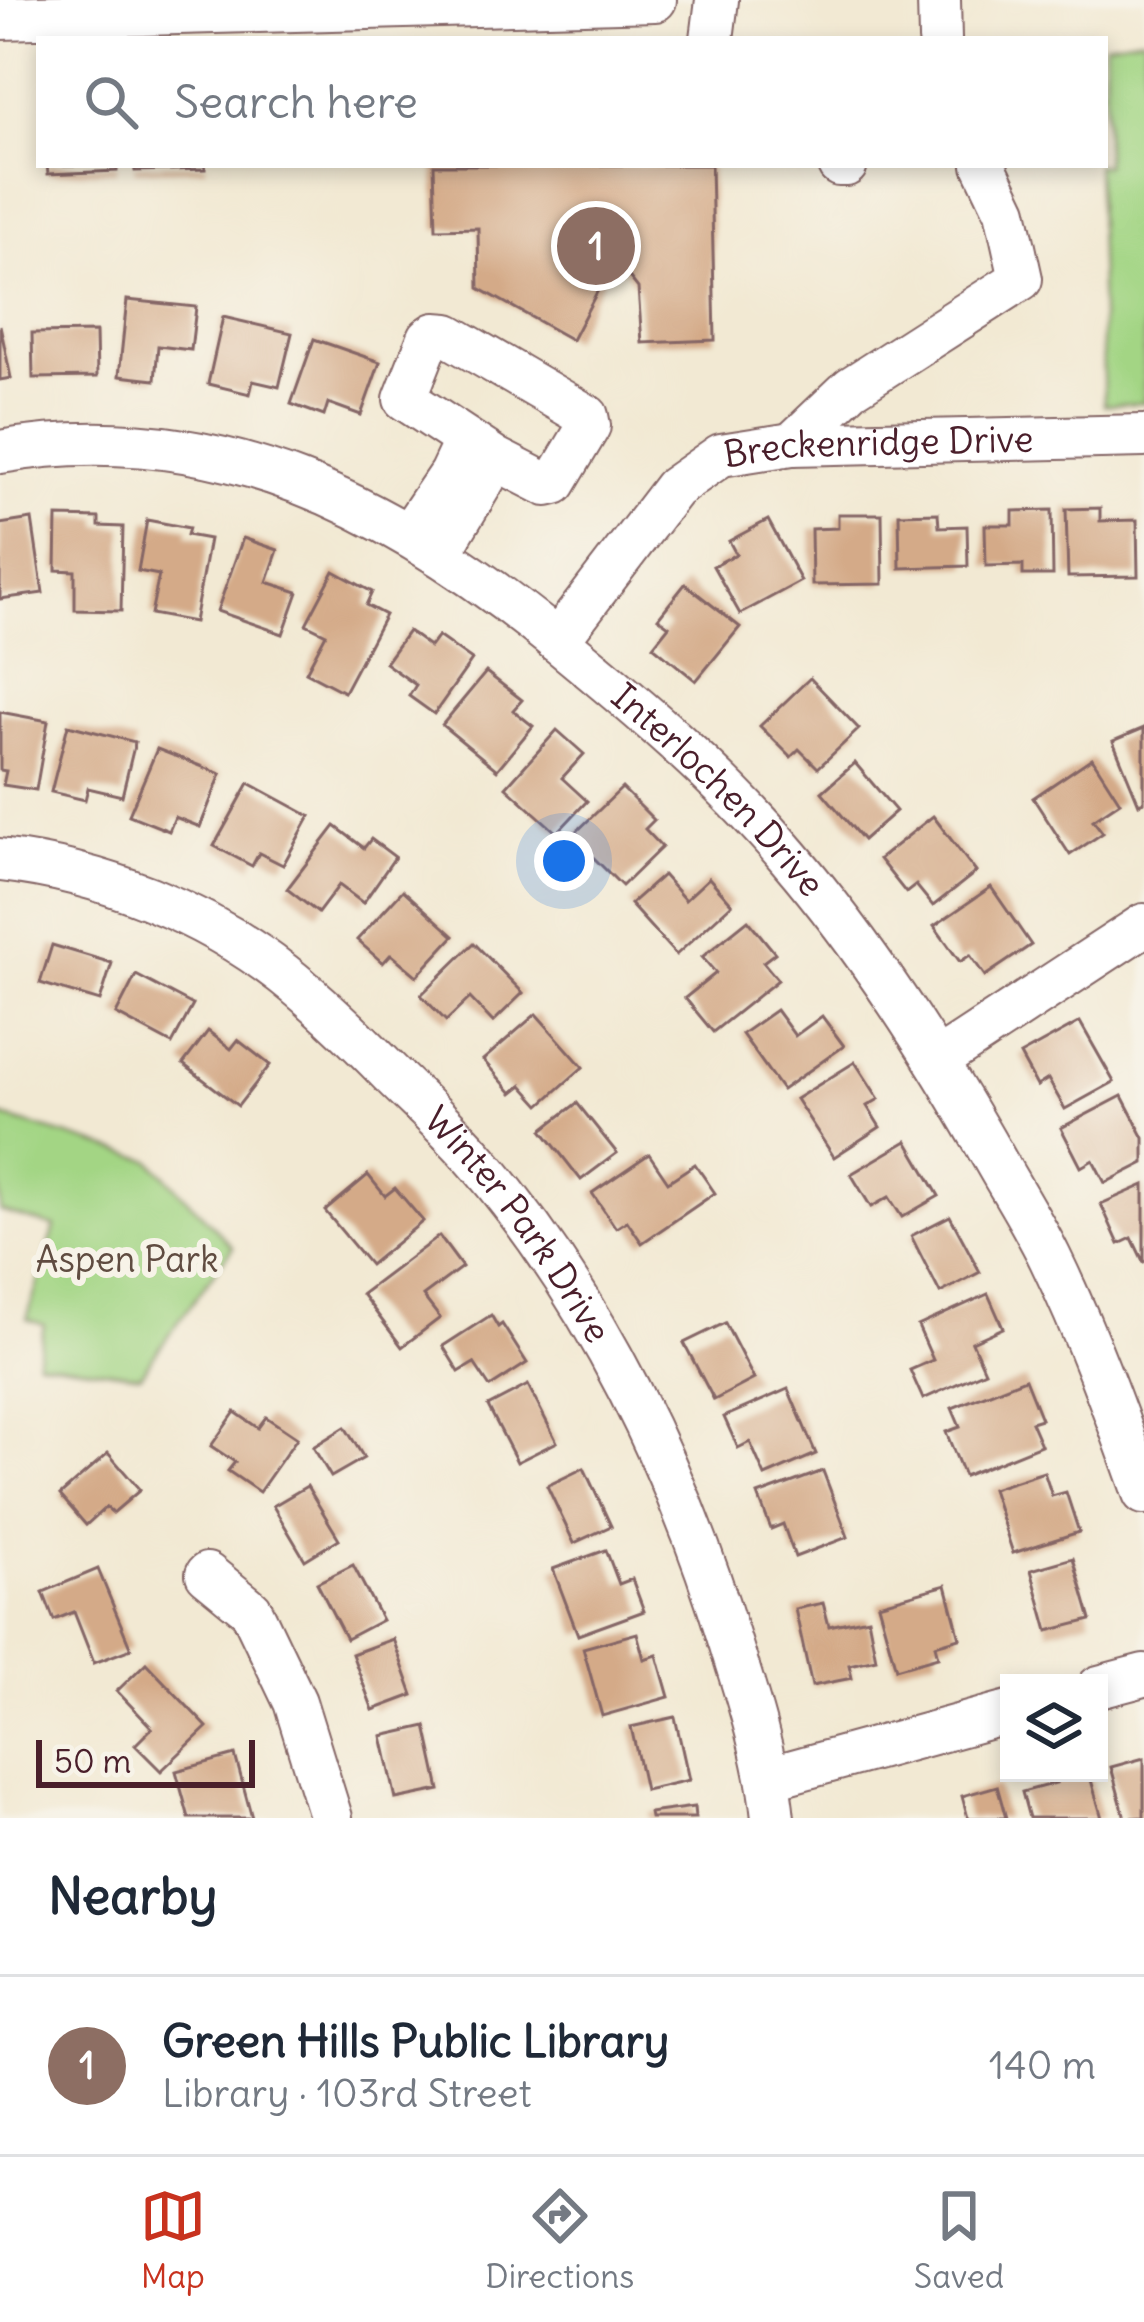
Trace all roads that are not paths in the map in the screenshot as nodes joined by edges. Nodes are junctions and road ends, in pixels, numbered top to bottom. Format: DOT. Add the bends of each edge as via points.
graph roads {
  1 [pos="655,0"];
  2 [pos="717,0"];
  3 [pos="939,0"];
  4 [pos="283,5"];
  5 [pos="82,8"];
  6 [pos="15,12"];
  7 [pos="505,22"];
  8 [pos="712,36"];
  9 [pos="940,36"];
  10 [pos="985,168"];
  11 [pos="1144,436"];
  12 [pos="792,444"];
  13 [pos="481,450"];
  14 [pos="0,452"];
  15 [pos="425,543"];
  16 [pos="557,641"];
  17 [pos="0,860"];
  18 [pos="1144,925"];
  19 [pos="938,1060"];
  20 [pos="1144,1493"];
  21 [pos="207,1574"];
  22 [pos="1144,1675"];
  23 [pos="1108,1685"];
  24 [pos="1000,1715"];
  25 [pos="771,1798"];
  26 [pos="331,1818"];
  1 -- 7 [label="street"];
  2 -- 8 [label="street"];
  3 -- 9 [label="street"];
  4 -- 5 [label="street"];
  4 -- 7 [label="street"];
  5 -- 6 [label="street"];
  10 -- 12 [label="street" via="1006,211 1021,279 851,388"];
  11 -- 12 [label="street, Breckenridge Drive"];
  12 -- 16 [label="street, Breckenridge Drive" via="721,455 674,488"];
  13 -- 15 [label="street" via="450,474"];
  14 -- 15 [label="street, Interlochen Drive" via="73,443 216,457 342,499"];
  15 -- 16 [label="street, Interlochen Drive"];
  16 -- 19 [label="street, Interlochen Drive" via="635,702 787,855"];
  17 -- 25 [label="street, Winter Park Drive" via="123,888 233,941 339,1022 479,1162 576,1299 661,1455 711,1580"];
  18 -- 19 [label="street"];
  19 -- 20 [label="street, Interlochen Drive" via="1049,1256"];
  21 -- 26 [label="street" via="251,1610 295,1702"];
  22 -- 23 [label="street"];
  24 -- 25 [label="street"];
}
